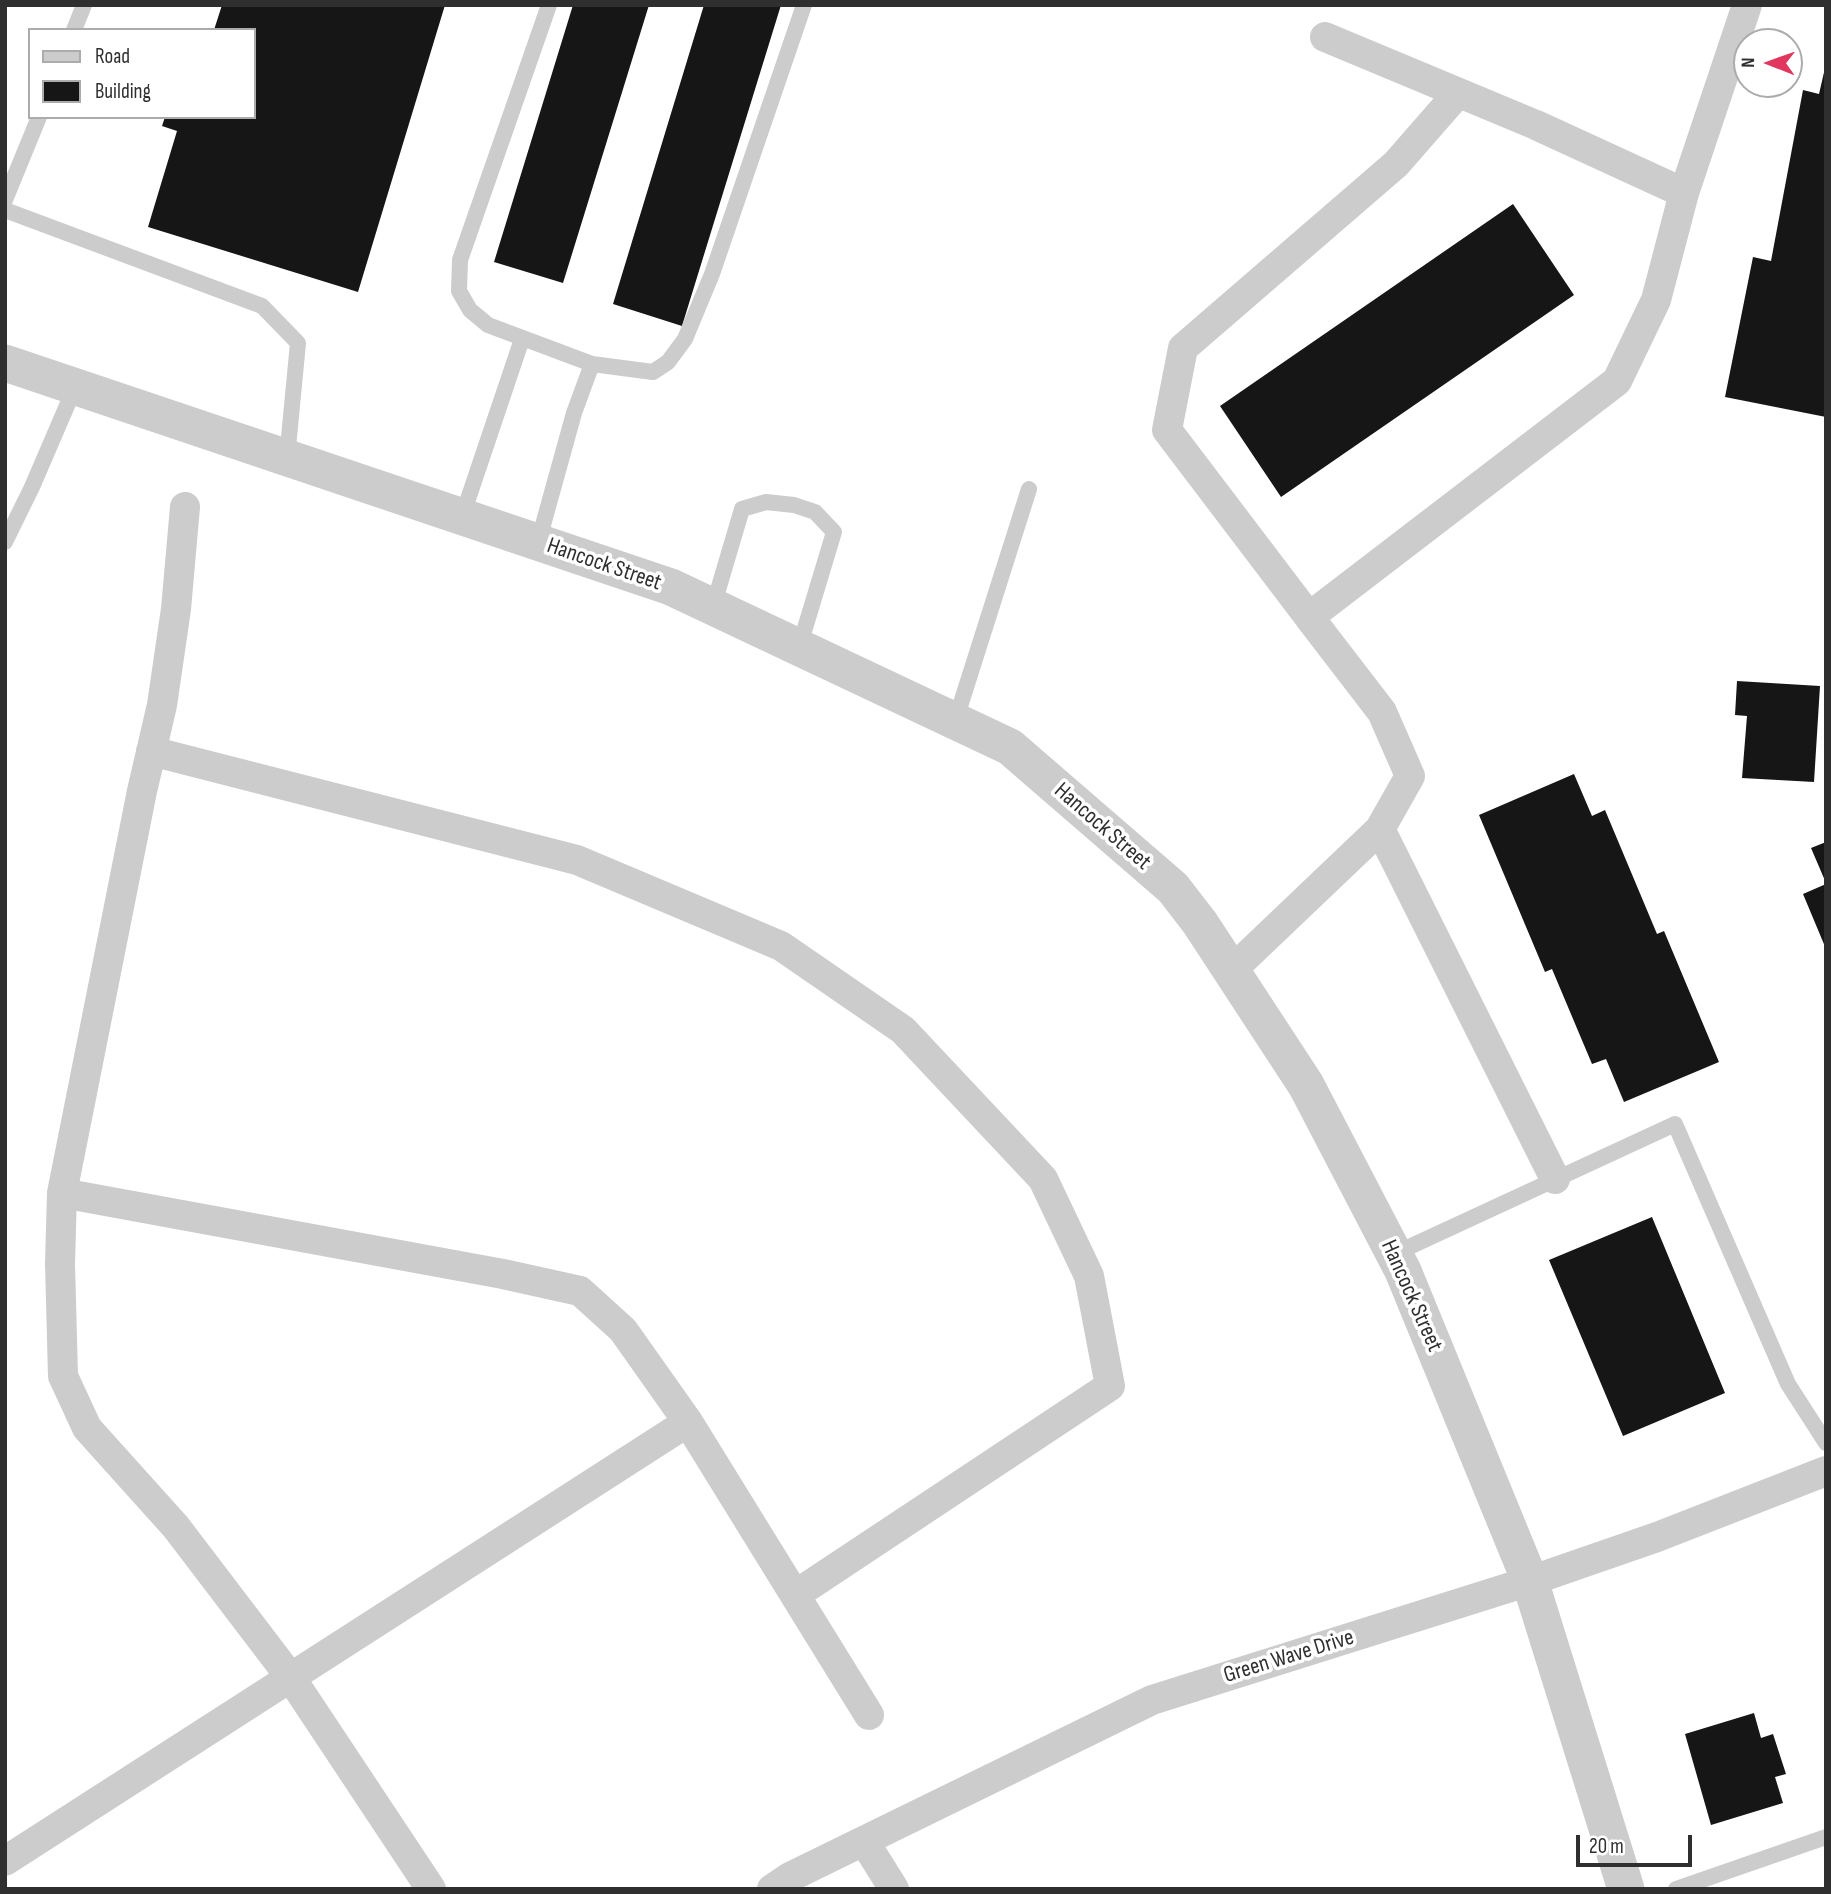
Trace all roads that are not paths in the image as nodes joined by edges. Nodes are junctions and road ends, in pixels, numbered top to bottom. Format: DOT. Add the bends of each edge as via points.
graph roads {
  1 [pos="84,5"];
  2 [pos="549,5"];
  3 [pos="804,5"];
  4 [pos="1747,5"];
  5 [pos="75,28"];
  6 [pos="1325,37"];
  7 [pos="1458,93"];
  8 [pos="38,119"];
  9 [pos="1684,193"];
  10 [pos="5,200"];
  11 [pos="5,210"];
  12 [pos="522,339"];
  13 [pos="5,363"];
  14 [pos="592,364"];
  15 [pos="75,387"];
  16 [pos="287,458"];
  17 [pos="1029,489"];
  18 [pos="185,507"];
  19 [pos="462,517"];
  20 [pos="5,542"];
  21 [pos="538,542"];
  22 [pos="713,607"];
  23 [pos="1309,617"];
  24 [pos="799,648"];
  25 [pos="955,722"];
  26 [pos="151,751"];
  27 [pos="1380,829"];
  28 [pos="1231,971"];
  29 [pos="1555,1179"];
  30 [pos="62,1193"];
  31 [pos="1394,1254"];
  32 [pos="688,1422"];
  33 [pos="1826,1443"];
  34 [pos="1826,1471"];
  35 [pos="1530,1581"];
  36 [pos="795,1595"];
  37 [pos="291,1678"];
  38 [pos="869,1715"];
  39 [pos="1826,1837"];
  40 [pos="864,1841"];
  41 [pos="5,1861"];
  42 [pos="431,1889"];
  43 [pos="772,1889"];
  44 [pos="894,1889"];
  45 [pos="1626,1889"];
  46 [pos="1676,1889"];
  1 -- 5 [label="lane"];
  2 -- 12 [label="lane" via="460,260 459,291 470,310 488,325"];
  3 -- 14 [label="lane" via="712,274 685,339 668,362 653,372"];
  4 -- 9 [label="street"];
  6 -- 7 [label="street"];
  7 -- 9 [label="street"];
  7 -- 23 [label="street" via="1396,164 1183,348 1167,430"];
  8 -- 10 [label="lane"];
  9 -- 23 [label="street" via="1656,300 1617,381"];
  11 -- 16 [label="lane" via="262,306 298,343"];
  12 -- 14 [label="lane"];
  12 -- 19 [label="lane"];
  13 -- 15 [label="street, Hancock Street"];
  14 -- 21 [label="lane"];
  15 -- 16 [label="street, Hancock Street"];
  15 -- 20 [label="lane"];
  16 -- 19 [label="street, Hancock Street"];
  17 -- 25 [label="lane"];
  18 -- 26 [label="street" via="176,609"];
  19 -- 21 [label="street, Hancock Street"];
  21 -- 22 [label="street, Hancock Street" via="671,587"];
  22 -- 24 [label="street, Hancock Street"];
  22 -- 24 [label="lane" via="742,509 766,502 815,513 834,532"];
  23 -- 27 [label="street" via="1382,712 1410,776"];
  24 -- 25 [label="street, Hancock Street"];
  25 -- 28 [label="street, Hancock Street" via="1010,747 1173,888"];
  26 -- 30 [label="street"];
  26 -- 36 [label="street" via="577,860 782,946 903,1030 1043,1179 1089,1276 1110,1386"];
  27 -- 28 [label="street"];
  27 -- 29 [label="street"];
  28 -- 31 [label="street, Hancock Street" via="1306,1086"];
  29 -- 31 [label="lane"];
  29 -- 33 [label="lane" via="1675,1124 1788,1384"];
  30 -- 32 [label="street" via="580,1291 623,1330"];
  30 -- 37 [label="street" via="62,1376 87,1428 176,1527"];
  31 -- 35 [label="street, Hancock Street"];
  32 -- 36 [label="street"];
  32 -- 37 [label="street"];
  34 -- 35 [label="street, Green Wave Drive"];
  35 -- 40 [label="street, Green Wave Drive" via="1152,1700"];
  35 -- 45 [label="street, Hancock Street"];
  36 -- 38 [label="street"];
  37 -- 41 [label="street"];
  37 -- 42 [label="street"];
  39 -- 46 [label="lane"];
  40 -- 43 [label="street, Green Wave Drive"];
  40 -- 44 [label="street"];
}
